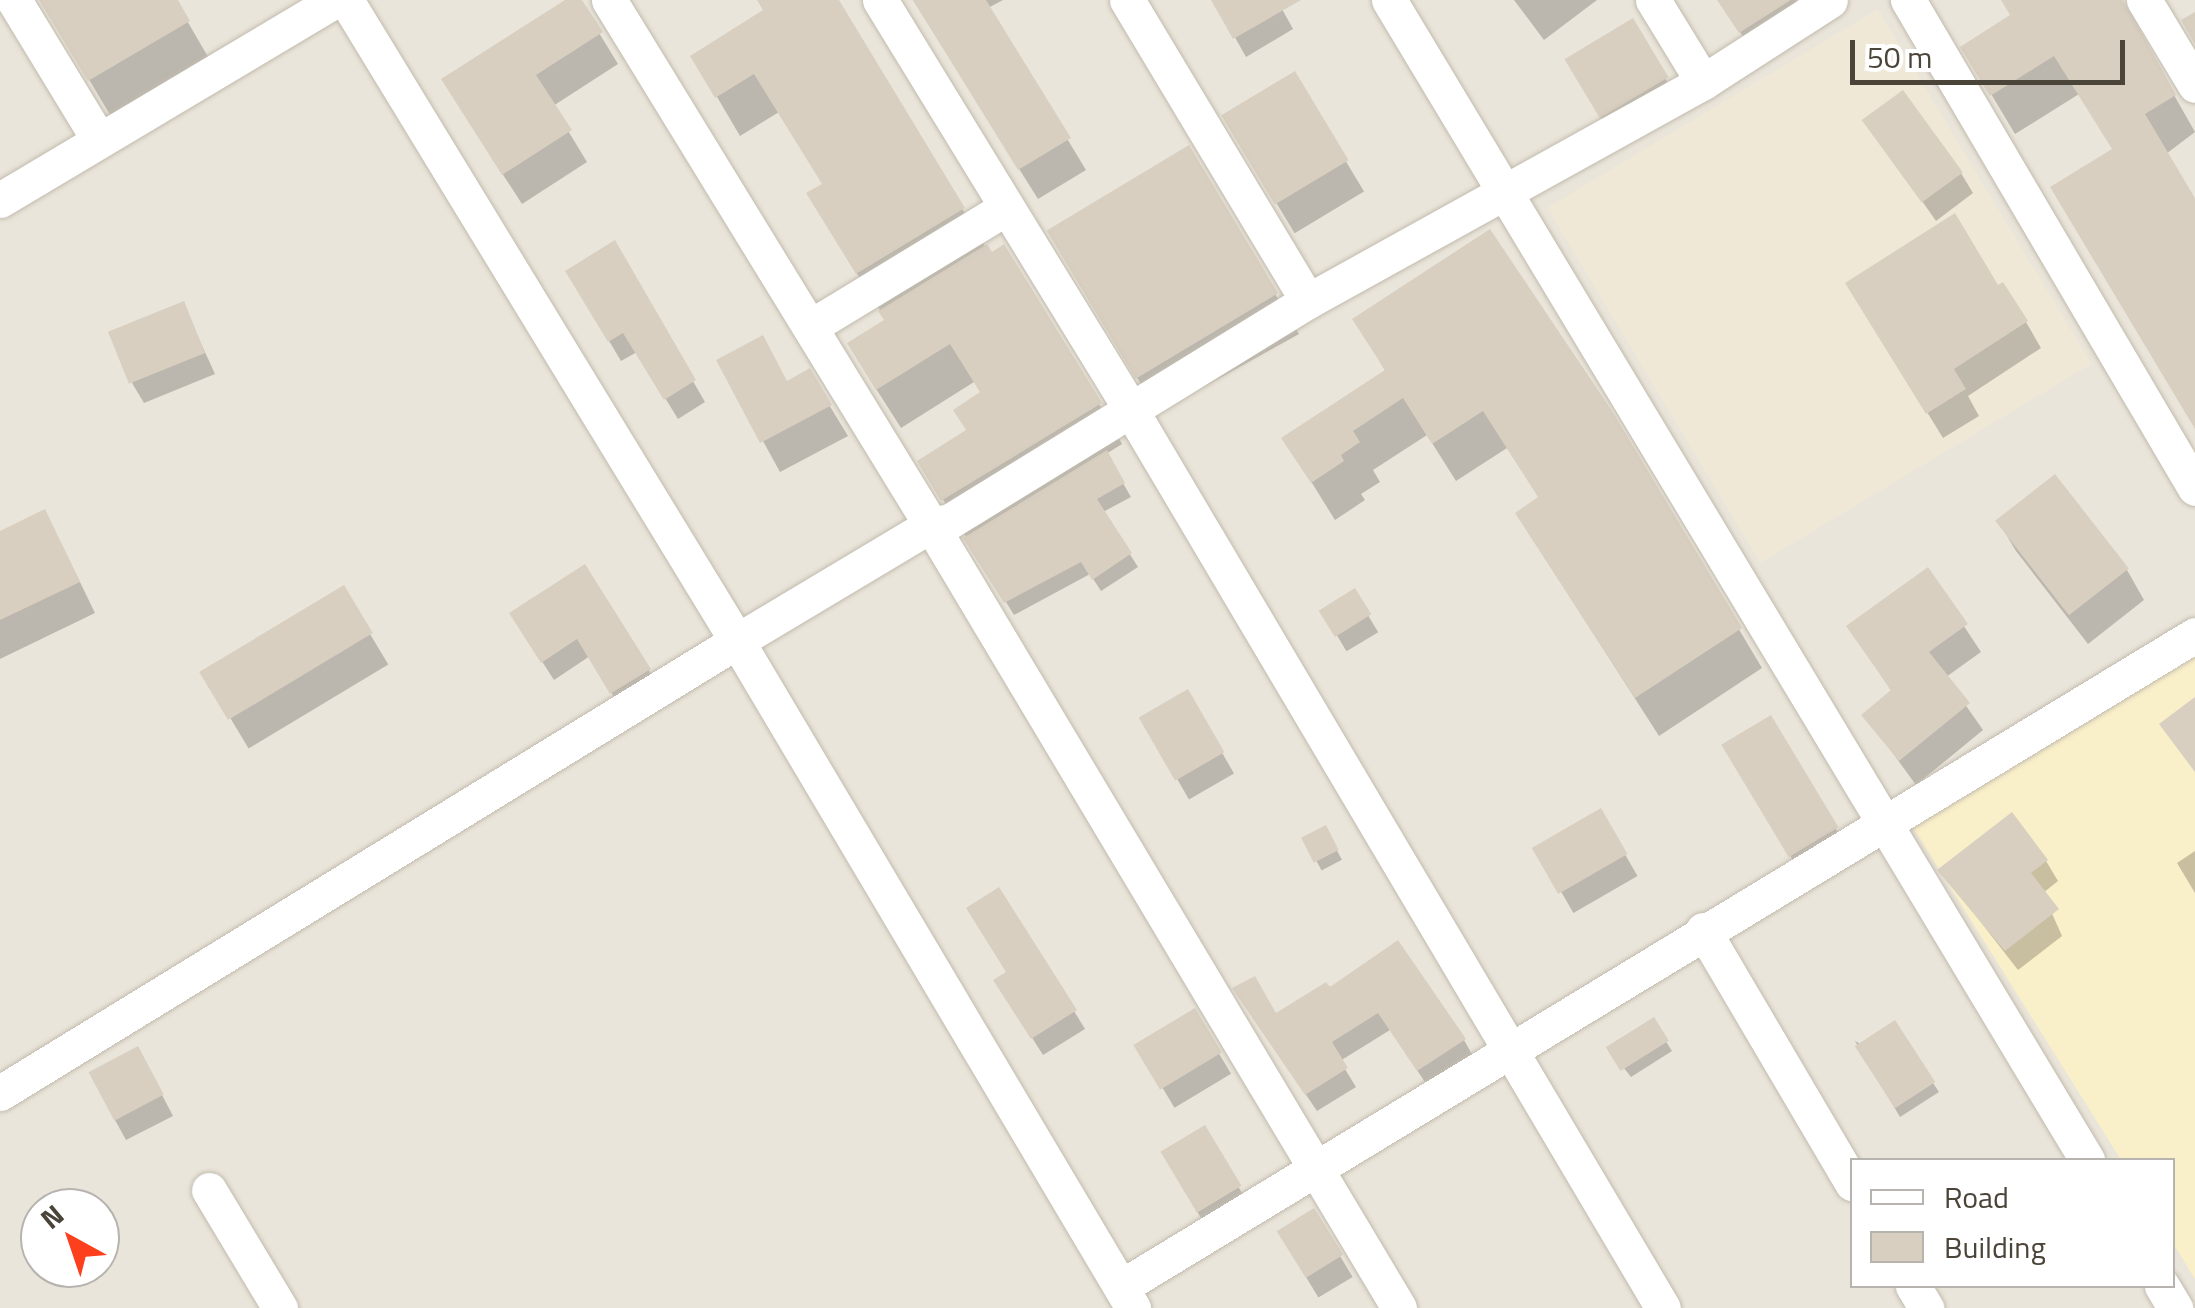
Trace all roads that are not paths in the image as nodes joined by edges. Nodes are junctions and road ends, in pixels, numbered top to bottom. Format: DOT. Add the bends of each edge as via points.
graph roads {
  1 [pos="14,0"];
  2 [pos="336,0"];
  3 [pos="346,0"];
  4 [pos="880,0"];
  5 [pos="1127,0"];
  6 [pos="1389,0"];
  7 [pos="1653,0"];
  8 [pos="1830,0"];
  9 [pos="1908,0"];
  10 [pos="2144,0"];
  11 [pos="614,2"];
  12 [pos="1703,82"];
  13 [pos="2195,85"];
  14 [pos="100,140"];
  15 [pos="1506,192"];
  16 [pos="0,200"];
  17 [pos="1006,208"];
  18 [pos="1308,301"];
  19 [pos="810,328"];
  20 [pos="1129,407"];
  21 [pos="2195,488"];
  22 [pos="931,526"];
  23 [pos="2195,635"];
  24 [pos="737,641"];
  25 [pos="1885,822"];
  26 [pos="1703,930"];
  27 [pos="1510,1050"];
  28 [pos="0,1093"];
  29 [pos="2086,1158"];
  30 [pos="1316,1170"];
  31 [pos="1850,1181"];
  32 [pos="209,1190"];
  33 [pos="1127,1298"];
  34 [pos="280,1308"];
  35 [pos="1400,1308"];
  36 [pos="1663,1308"];
  1 -- 14 [label="street"];
  2 -- 14 [label="street"];
  3 -- 24 [label="street"];
  4 -- 17 [label="street"];
  5 -- 18 [label="street"];
  6 -- 15 [label="street"];
  7 -- 12 [label="street"];
  8 -- 12 [label="street"];
  9 -- 21 [label="street"];
  10 -- 13 [label="street"];
  11 -- 19 [label="street"];
  12 -- 15 [label="street"];
  14 -- 16 [label="street"];
  15 -- 18 [label="street"];
  15 -- 25 [label="street"];
  17 -- 19 [label="street"];
  17 -- 20 [label="street"];
  18 -- 20 [label="street"];
  19 -- 22 [label="street"];
  20 -- 22 [label="street" via="950,521"];
  20 -- 27 [label="street"];
  22 -- 24 [label="street"];
  22 -- 30 [label="street"];
  23 -- 25 [label="street"];
  24 -- 28 [label="street"];
  24 -- 33 [label="street"];
  25 -- 26 [label="street"];
  25 -- 29 [label="street"];
  26 -- 27 [label="street"];
  26 -- 31 [label="street"];
  27 -- 30 [label="street"];
  27 -- 36 [label="street"];
  30 -- 33 [label="street"];
  30 -- 35 [label="street"];
  32 -- 34 [label="street"];
}
